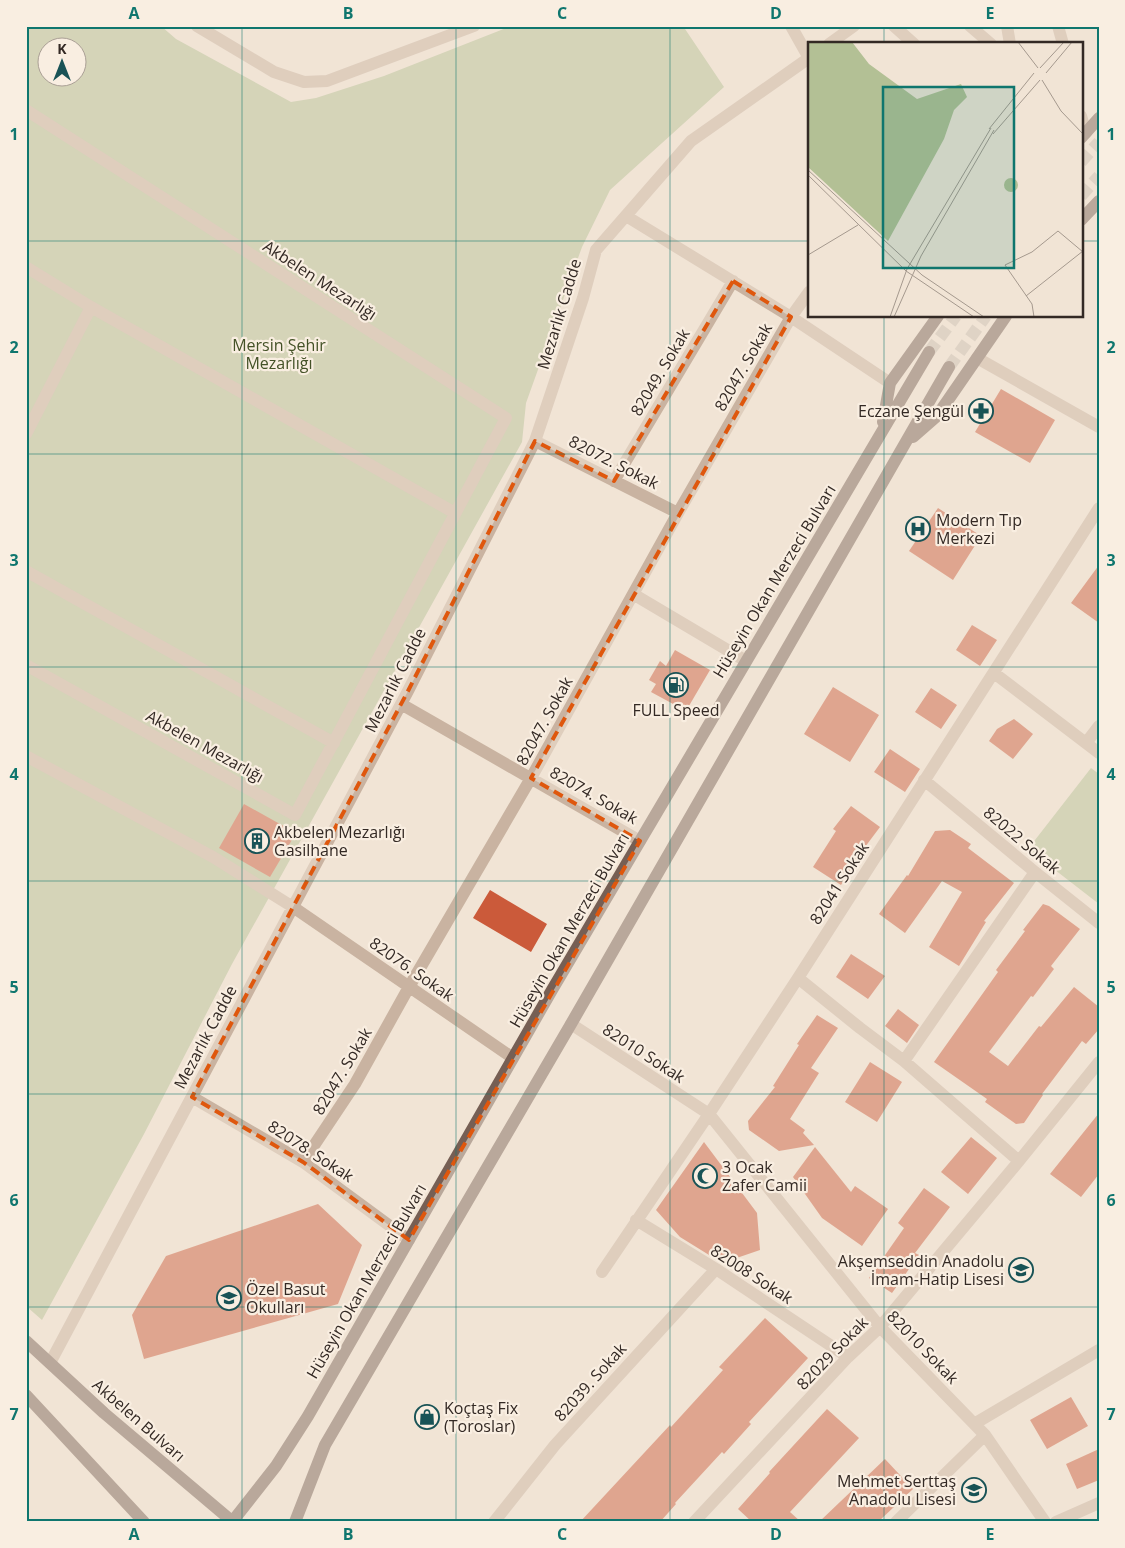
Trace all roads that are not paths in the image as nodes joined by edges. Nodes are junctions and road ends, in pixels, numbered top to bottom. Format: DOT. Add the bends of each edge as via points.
graph roads {
  1 [pos="197,26"];
  2 [pos="473,26"];
  3 [pos="791,26"];
  4 [pos="854,26"];
  5 [pos="894,26"];
  6 [pos="970,26"];
  7 [pos="1007,26"];
  8 [pos="1058,26"];
  9 [pos="833,42"];
  10 [pos="912,42"];
  11 [pos="989,42"];
  12 [pos="1010,42"];
  13 [pos="1062,42"];
  14 [pos="808,56"];
  15 [pos="808,59"];
  16 [pos="26,110"];
  17 [pos="1099,118"];
  18 [pos="1083,135"];
  19 [pos="1099,201"];
  20 [pos="626,216"];
  21 [pos="1082,219"];
  22 [pos="26,267"];
  23 [pos="733,280"];
  24 [pos="808,293"];
  25 [pos="91,307"];
  26 [pos="791,317"];
  27 [pos="937,318"];
  28 [pos="1005,318"];
  29 [pos="929,352"];
  30 [pos="977,358"];
  31 [pos="949,367"];
  32 [pos="890,383"];
  33 [pos="1099,427"];
  34 [pos="882,431"];
  35 [pos="26,434"];
  36 [pos="535,441"];
  37 [pos="904,446"];
  38 [pos="614,481"];
  39 [pos="455,513"];
  40 [pos="678,513"];
  41 [pos="1097,515"];
  42 [pos="26,571"];
  43 [pos="633,594"];
  44 [pos="746,661"];
  45 [pos="26,665"];
  46 [pos="994,673"];
  47 [pos="401,704"];
  48 [pos="1099,726"];
  49 [pos="334,743"];
  50 [pos="1086,743"];
  51 [pos="1099,753"];
  52 [pos="26,756"];
  53 [pos="531,778"];
  54 [pos="924,780"];
  55 [pos="640,841"];
  56 [pos="1035,872"];
  57 [pos="293,907"];
  58 [pos="1099,923"];
  59 [pos="798,978"];
  60 [pos="408,987"];
  61 [pos="571,1024"];
  62 [pos="513,1058"];
  63 [pos="904,1061"];
  64 [pos="1099,1062"];
  65 [pos="192,1097"];
  66 [pos="709,1114"];
  67 [pos="1019,1160"];
  68 [pos="303,1162"];
  69 [pos="636,1220"];
  70 [pos="409,1240"];
  71 [pos="716,1269"];
  72 [pos="602,1272"];
  73 [pos="880,1327"];
  74 [pos="26,1341"];
  75 [pos="1099,1350"];
  76 [pos="848,1358"];
  77 [pos="50,1363"];
  78 [pos="26,1395"];
  79 [pos="974,1424"];
  80 [pos="985,1435"];
  81 [pos="1099,1503"];
  82 [pos="144,1522"];
  83 [pos="233,1522"];
  84 [pos="296,1522"];
  85 [pos="494,1522"];
  86 [pos="694,1522"];
  87 [pos="896,1522"];
  88 [pos="1045,1522"];
  89 [pos="1056,1522"];
  1 -- 2 [label="street" via="274,72 304,82 326,81"];
  3 -- 14 [label="street"];
  4 -- 9 [label="street"];
  5 -- 10 [label="street"];
  6 -- 11 [label="street"];
  7 -- 12 [label="street"];
  8 -- 13 [label="street"];
  15 -- 20 [label="street, Mezarlık Cadde" via="691,141"];
  16 -- 39 [label="street, Akbelen Mezarlığı" via="506,418"];
  17 -- 18 [label="main road"];
  19 -- 21 [label="main road"];
  20 -- 23 [label="street"];
  20 -- 36 [label="street, Mezarlık Cadde" via="596,250"];
  22 -- 25 [label="street"];
  23 -- 26 [label="street"];
  23 -- 38 [label="street, 82049. Sokak"];
  24 -- 26 [label="street, 82047. Sokak"];
  25 -- 35 [label="street"];
  25 -- 39 [label="street"];
  26 -- 32 [label="street"];
  26 -- 40 [label="street, 82047. Sokak"];
  27 -- 32 [label="main road"];
  28 -- 30 [label="main road"];
  29 -- 34 [label="main road, Hüseyin Okan Merzeci Bulvarı"];
  30 -- 33 [label="street"];
  30 -- 37 [label="main road" via="937,416"];
  31 -- 37 [label="main road"];
  32 -- 34 [label="main road"];
  34 -- 44 [label="main road, Hüseyin Okan Merzeci Bulvarı"];
  36 -- 38 [label="street, 82072. Sokak"];
  36 -- 47 [label="street, Mezarlık Cadde"];
  37 -- 61 [label="main road"];
  38 -- 40 [label="street, 82072. Sokak"];
  39 -- 49 [label="street, Akbelen Mezarlığı"];
  40 -- 43 [label="street, 82047. Sokak"];
  41 -- 46 [label="street, 82041 Sokak"];
  42 -- 49 [label="street"];
  43 -- 44 [label="street"];
  43 -- 53 [label="street, 82047. Sokak"];
  44 -- 55 [label="main road, Hüseyin Okan Merzeci Bulvarı"];
  45 -- 49 [label="street, Akbelen Mezarlığı" via="295,816"];
  46 -- 50 [label="street"];
  46 -- 54 [label="street, 82041 Sokak"];
  47 -- 53 [label="street, 82074. Sokak"];
  47 -- 57 [label="street, Mezarlık Cadde"];
  48 -- 50 [label="street"];
  50 -- 51 [label="street"];
  52 -- 57 [label="street" via="213,857"];
  53 -- 55 [label="street, 82074. Sokak"];
  53 -- 60 [label="street, 82047. Sokak"];
  54 -- 56 [label="street, 82022 Sokak"];
  54 -- 59 [label="street, 82041 Sokak"];
  55 -- 62 [label="main road, Hüseyin Okan Merzeci Bulvarı"];
  56 -- 58 [label="street, 82022 Sokak"];
  56 -- 63 [label="street"];
  57 -- 60 [label="street, 82076. Sokak"];
  57 -- 65 [label="street, Mezarlık Cadde"];
  59 -- 63 [label="street"];
  59 -- 66 [label="street, 82041 Sokak"];
  60 -- 62 [label="street, 82076. Sokak"];
  60 -- 68 [label="street, 82047. Sokak" via="355,1084"];
  61 -- 66 [label="street, 82010 Sokak"];
  61 -- 84 [label="main road" via="326,1445"];
  62 -- 70 [label="main road, Hüseyin Okan Merzeci Bulvarı"];
  63 -- 67 [label="street"];
  64 -- 67 [label="street, 82029 Sokak"];
  65 -- 68 [label="street, 82078. Sokak"];
  65 -- 77 [label="street, Mezarlık Cadde"];
  66 -- 69 [label="street, 82041 Sokak"];
  66 -- 73 [label="street, 82010 Sokak"];
  67 -- 73 [label="street, 82029 Sokak"];
  68 -- 70 [label="street, 82078. Sokak"];
  69 -- 71 [label="street, 82008 Sokak"];
  69 -- 72 [label="street, 82041 Sokak"];
  70 -- 83 [label="main road, Hüseyin Okan Merzeci Bulvarı" via="308,1416 276,1466"];
  71 -- 76 [label="street, 82008 Sokak"];
  71 -- 85 [label="street, 82039. Sokak" via="555,1445"];
  73 -- 76 [label="street, 82029 Sokak"];
  73 -- 79 [label="street, 82010 Sokak"];
  74 -- 77 [label="main road, Akbelen Bulvarı"];
  75 -- 79 [label="street"];
  76 -- 86 [label="street, 82029 Sokak"];
  77 -- 83 [label="main road, Akbelen Bulvarı"];
  78 -- 82 [label="main road"];
  79 -- 80 [label="street, 82010 Sokak"];
  80 -- 87 [label="street"];
  80 -- 88 [label="street, 82010 Sokak"];
  81 -- 89 [label="street"];
}
